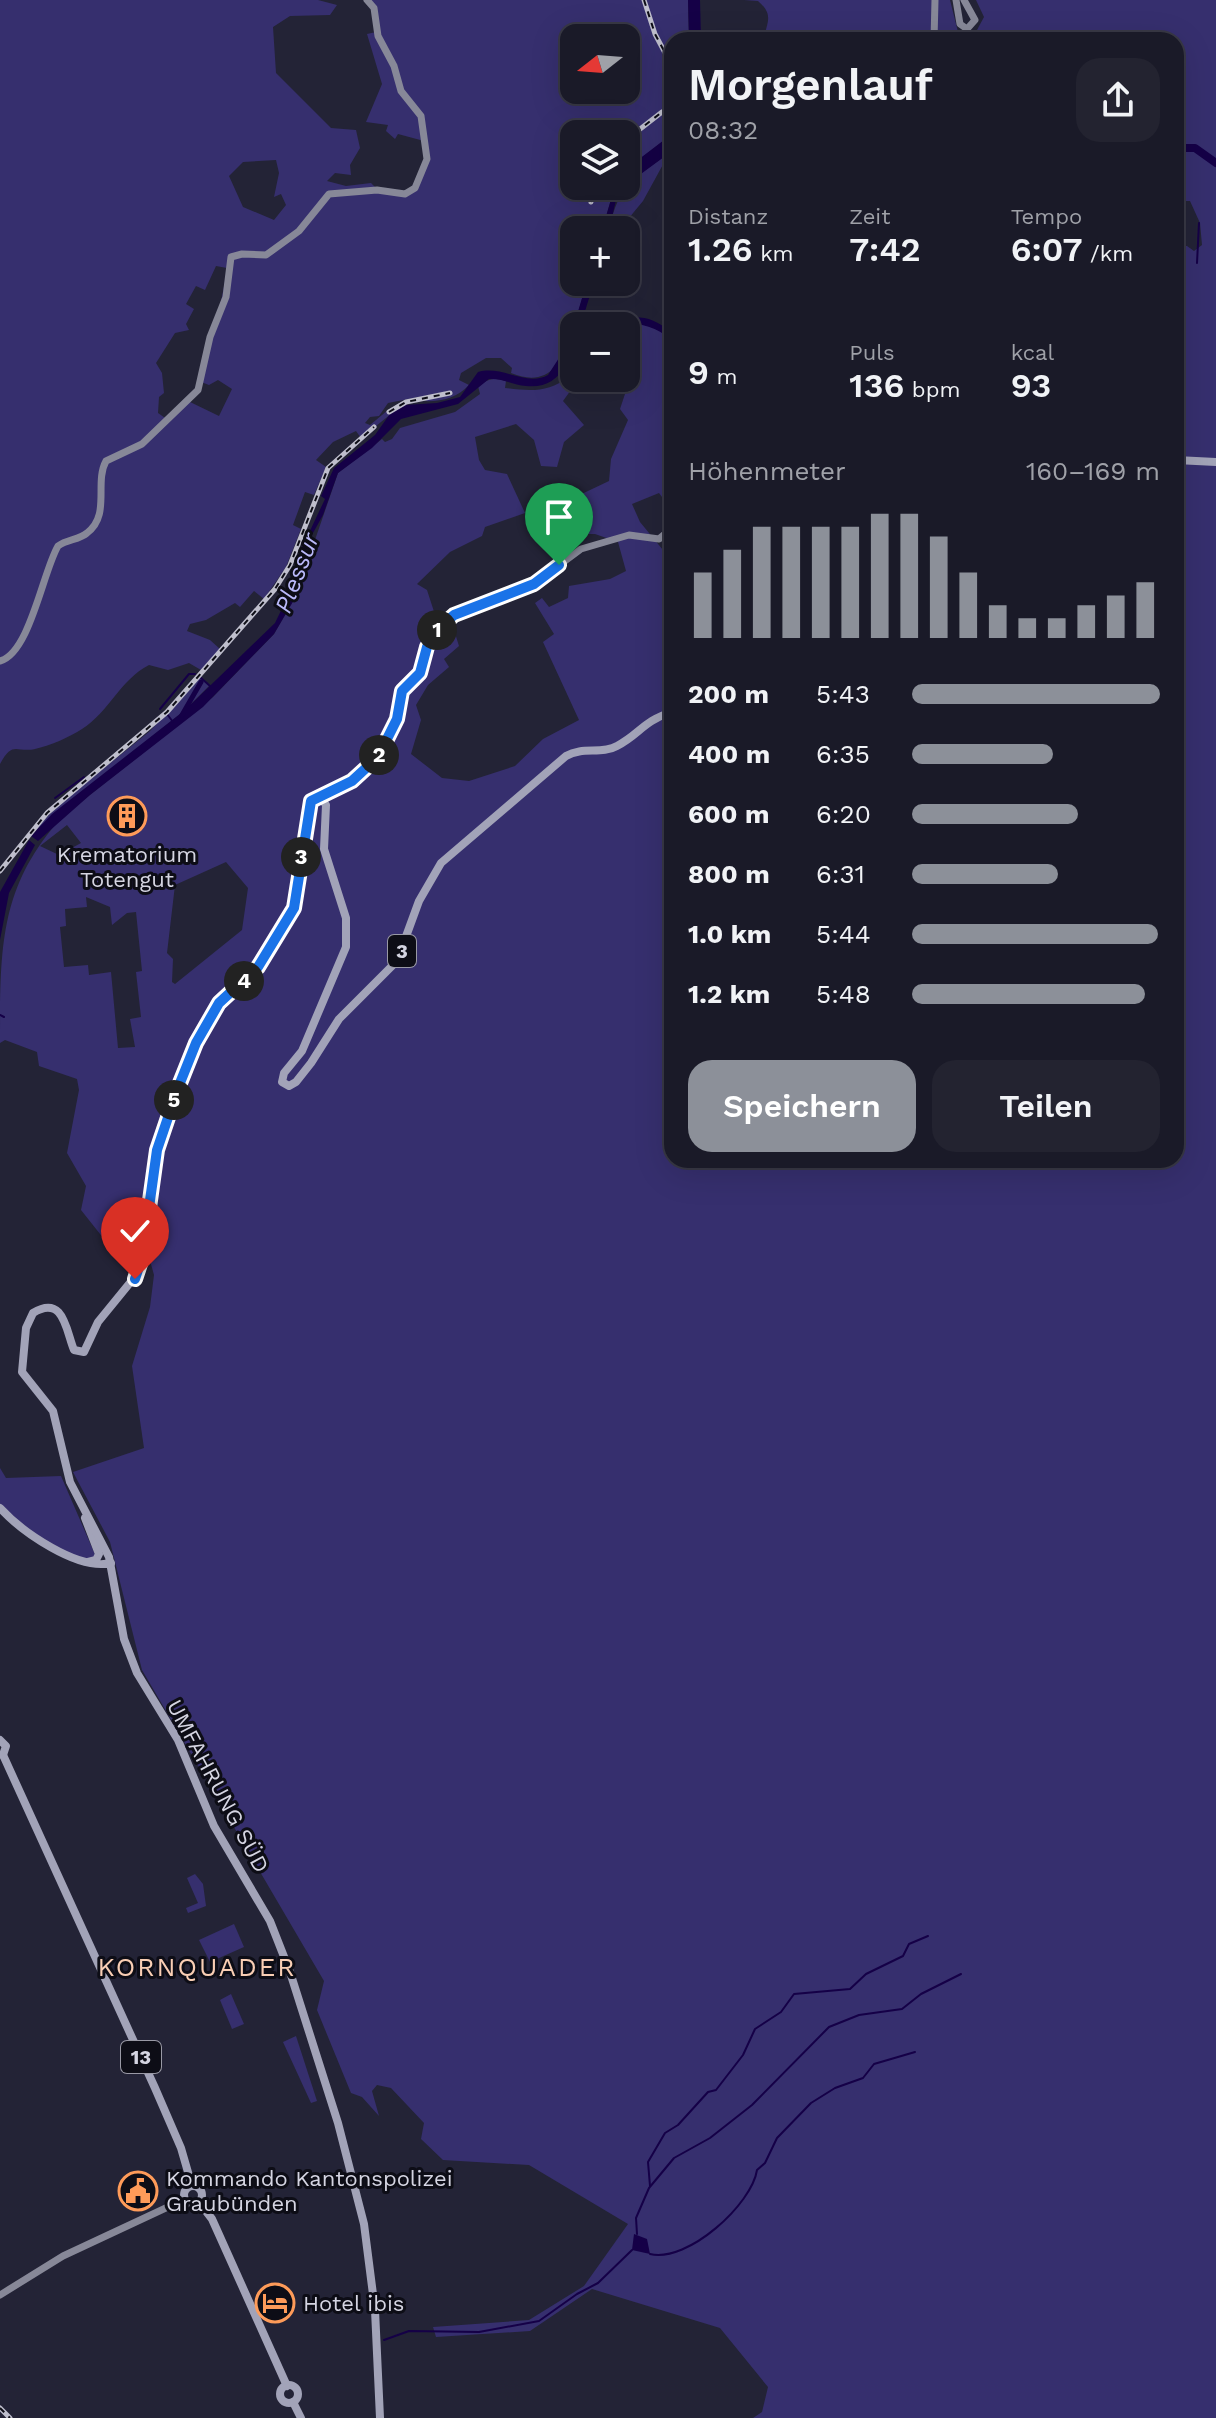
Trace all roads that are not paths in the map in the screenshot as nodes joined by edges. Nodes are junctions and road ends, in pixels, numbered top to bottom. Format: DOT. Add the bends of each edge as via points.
graph roads {
  1 [pos="367,0"];
  2 [pos="935,0"];
  3 [pos="956,0"];
  4 [pos="964,0"];
  5 [pos="934,32"];
  6 [pos="1184,460"];
  7 [pos="1216,462"];
  8 [pos="664,535"];
  9 [pos="0,661"];
  10 [pos="664,715"];
  11 [pos="321,798"];
  12 [pos="81,1506"];
  13 [pos="0,1508"];
  14 [pos="88,1562"];
  15 [pos="111,1563"];
  16 [pos="0,1740"];
  17 [pos="1,1755"];
  18 [pos="192,2186"];
  19 [pos="185,2199"];
  20 [pos="199,2202"];
  21 [pos="0,2295"];
  22 [pos="301,2418"];
  23 [pos="377,2418"];
  1 -- 9 [label="main road" via="401,91 421,116 427,159 415,188 405,194 329,194 299,231 266,255 231,257 226,297 198,390 142,444 106,461 103,499 94,525 58,546 26,628 10,656"];
  2 -- 5 [label="main road"];
  3 -- 4 [label="main road" via="960,24 967,29 974,18"];
  6 -- 7 [label="main road"];
  8 -- 11 [label="main road" via="659,539 629,535 581,549 534,584 446,620 429,643 420,673 402,691 397,719 380,753 360,775"];
  10 -- 11 [label="main road, 3" via="614,747 566,756 451,853 421,896 394,965 339,1019 298,1080 287,1086 282,1075 302,1051 341,967 347,941 345,912 324,849 326,805"];
  11 -- 12 [label="main road" via="310,804 294,908 258,967 219,1003 183,1075 157,1150 137,1276 98,1322 84,1352 74,1350 55,1309 37,1310 27,1322 22,1370 53,1411 62,1459"];
  12 -- 14 [label="main road" via="98,1552 97,1560"];
  12 -- 15 [label="main road, UMFAHRUNG SÜD"];
  13 -- 14 [label="main road" via="24,1532"];
  14 -- 15 [label="main road"];
  15 -- 23 [label="main road, UMFAHRUNG SÜD" via="134,1666 178,1740 219,1835 270,1921 313,2041 370,2256"];
  16 -- 17 [label="main road" via="6,1748"];
  17 -- 18 [label="main road, 13" via="154,2085"];
  18 -- 19 [label="main road" via="185,2190"];
  18 -- 20 [label="main road" via="201,2190"];
  19 -- 20 [label="main road"];
  19 -- 21 [label="main road" via="63,2256"];
  20 -- 22 [label="main road" via="212,2219 287,2386 282,2398 293,2402"];
}
